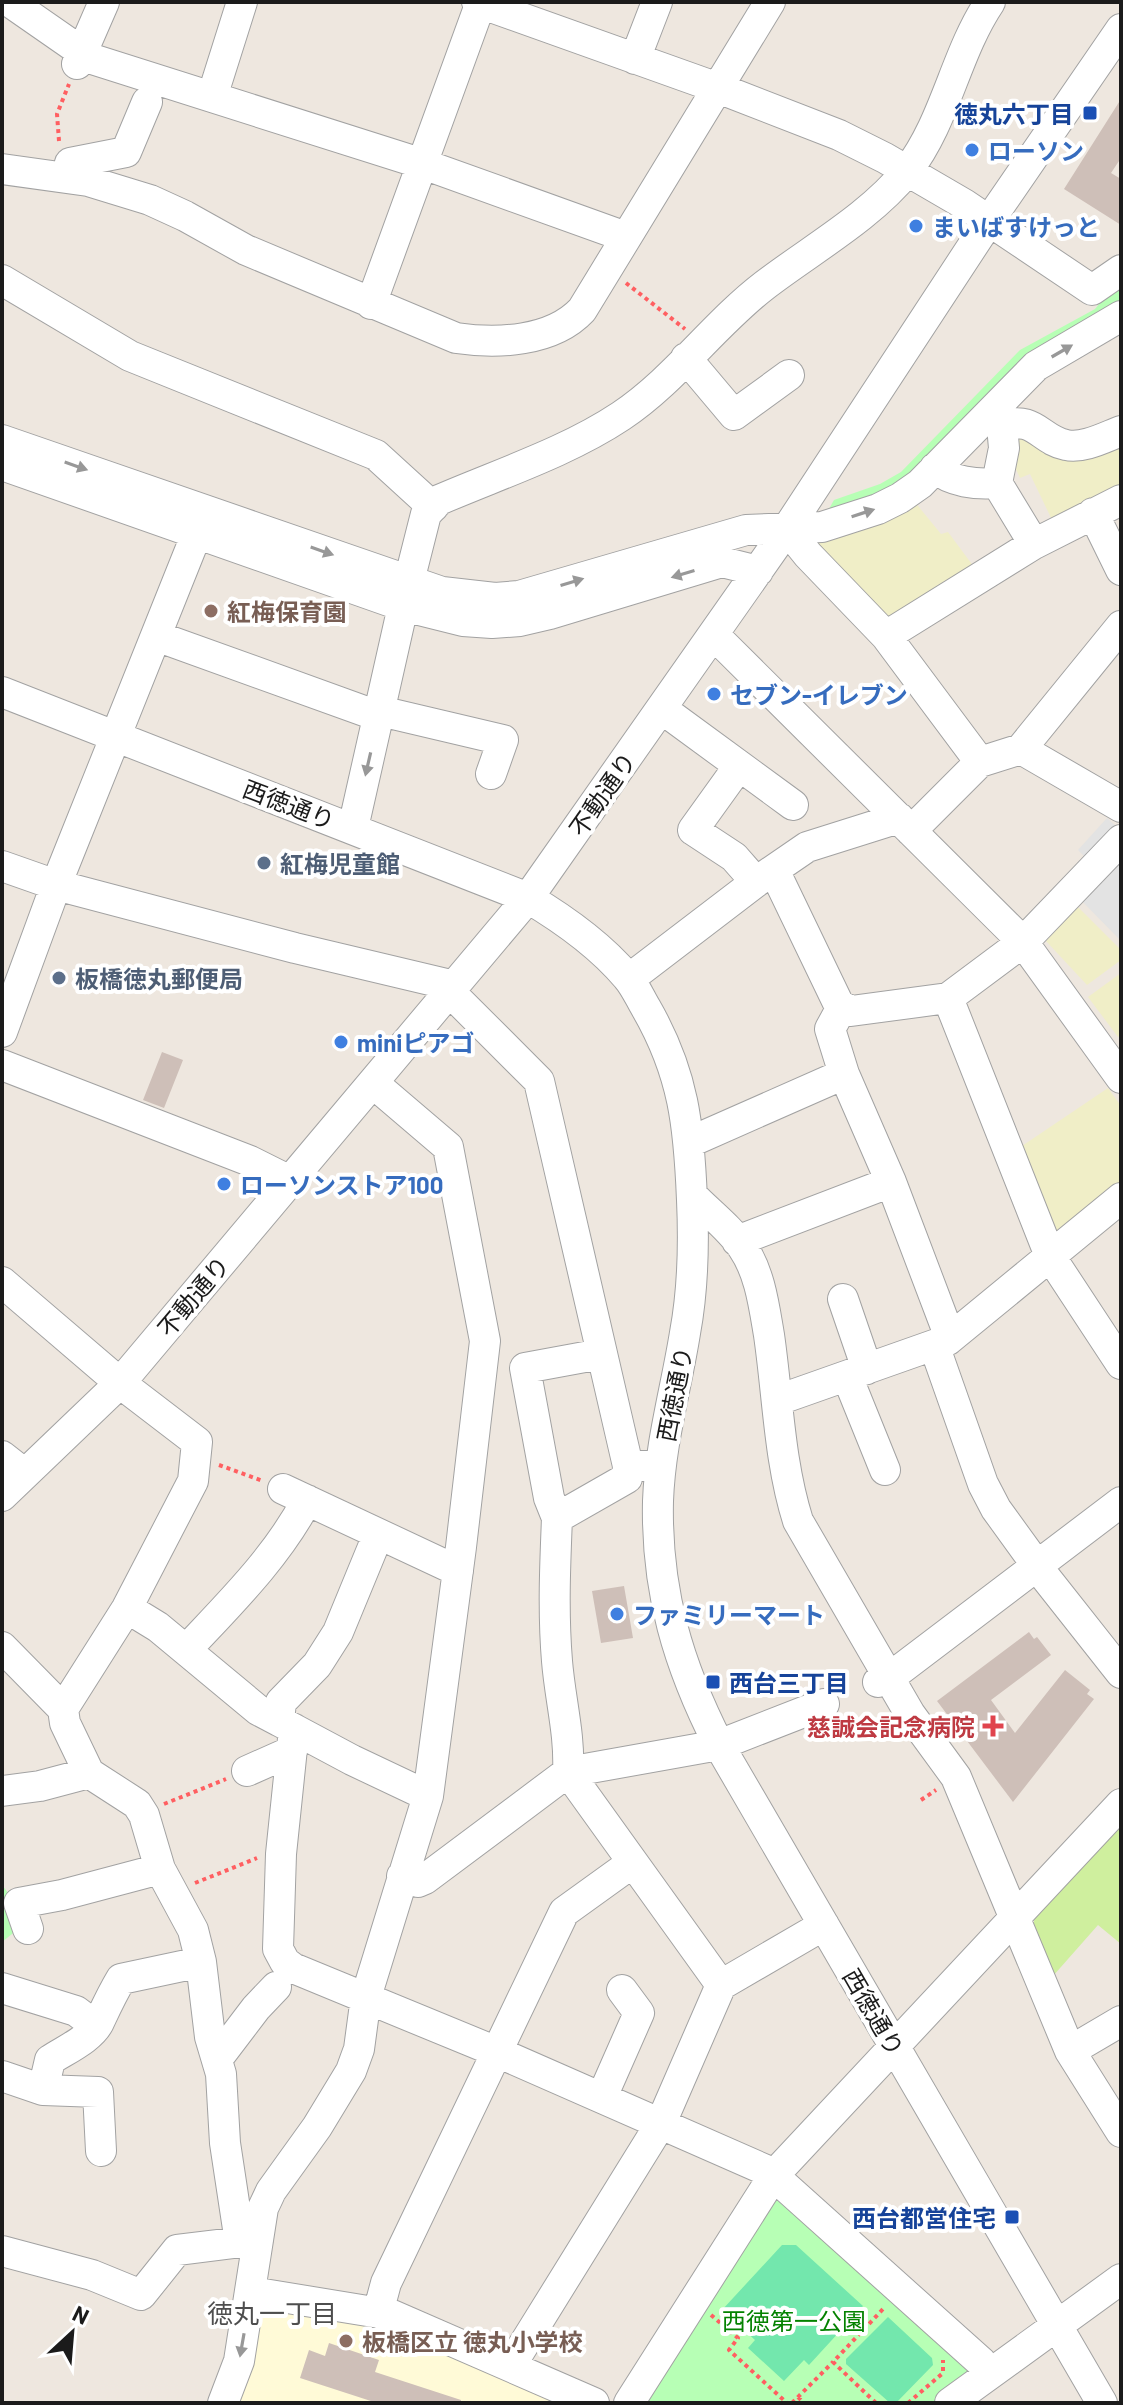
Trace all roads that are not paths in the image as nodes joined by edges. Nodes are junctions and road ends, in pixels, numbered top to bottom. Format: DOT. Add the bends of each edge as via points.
graph roads {
  1 [pos="10,2"];
  2 [pos="104,2"];
  3 [pos="242,2"];
  4 [pos="480,2"];
  5 [pos="657,2"];
  6 [pos="770,2"];
  7 [pos="990,2"];
  8 [pos="1121,29"];
  9 [pos="80,58"];
  10 [pos="635,59"];
  11 [pos="718,88"];
  12 [pos="151,89"];
  13 [pos="212,97"];
  14 [pos="423,164"];
  15 [pos="2,169"];
  16 [pos="908,170"];
  17 [pos="68,175"];
  18 [pos="989,221"];
  19 [pos="626,237"];
  20 [pos="1121,270"];
  21 [pos="2,280"];
  22 [pos="371,304"];
  23 [pos="1120,317"];
  24 [pos="686,358"];
  25 [pos="789,375"];
  26 [pos="996,420"];
  27 [pos="1121,431"];
  28 [pos="2,440"];
  29 [pos="2,465"];
  30 [pos="935,468"];
  31 [pos="997,483"];
  32 [pos="1121,500"];
  33 [pos="433,507"];
  34 [pos="1093,513"];
  35 [pos="787,529"];
  36 [pos="197,533"];
  37 [pos="1034,544"];
  38 [pos="1121,570"];
  39 [pos="758,571"];
  40 [pos="406,593"];
  41 [pos="1121,626"];
  42 [pos="714,635"];
  43 [pos="156,636"];
  44 [pos="886,636"];
  45 [pos="2,692"];
  46 [pos="662,709"];
  47 [pos="379,713"];
  48 [pos="116,736"];
  49 [pos="1021,749"];
  50 [pos="980,762"];
  51 [pos="739,766"];
  52 [pos="491,774"];
  53 [pos="1119,801"];
  54 [pos="793,805"];
  55 [pos="905,824"];
  56 [pos="353,828"];
  57 [pos="1121,840"];
  58 [pos="2,866"];
  59 [pos="765,876"];
  60 [pos="56,885"];
  61 [pos="528,898"];
  62 [pos="1023,942"];
  63 [pos="629,979"];
  64 [pos="453,989"];
  65 [pos="948,998"];
  66 [pos="842,1007"];
  67 [pos="2,1032"];
  68 [pos="2,1065"];
  69 [pos="1117,1066"];
  70 [pos="844,1074"];
  71 [pos="373,1083"];
  72 [pos="690,1142"];
  73 [pos="290,1181"];
  74 [pos="891,1182"];
  75 [pos="692,1195"];
  76 [pos="1121,1198"];
  77 [pos="737,1241"];
  78 [pos="1050,1256"];
  79 [pos="2,1282"];
  80 [pos="843,1299"];
  81 [pos="941,1343"];
  82 [pos="601,1354"];
  83 [pos="1121,1364"];
  84 [pos="857,1373"];
  85 [pos="120,1383"];
  86 [pos="778,1400"];
  87 [pos="14,1465"];
  88 [pos="628,1466"];
  89 [pos="661,1466"];
  90 [pos="885,1470"];
  91 [pos="2,1496"];
  92 [pos="1121,1502"];
  93 [pos="557,1518"];
  94 [pos="378,1535"];
  95 [pos="1038,1565"];
  96 [pos="458,1571"];
  97 [pos="127,1608"];
  98 [pos="187,1649"];
  99 [pos="3,1650"];
  100 [pos="1121,1673"];
  101 [pos="884,1680"];
  102 [pos="824,1704"];
  103 [pos="63,1709"];
  104 [pos="288,1734"];
  105 [pos="719,1745"];
  106 [pos="247,1771"];
  107 [pos="568,1772"];
  108 [pos="89,1773"];
  109 [pos="2,1791"];
  110 [pos="428,1796"];
  111 [pos="1121,1804"];
  112 [pos="632,1863"];
  113 [pos="402,1876"];
  114 [pos="167,1880"];
  115 [pos="1015,1917"];
  116 [pos="824,1925"];
  117 [pos="28,1929"];
  118 [pos="201,1962"];
  119 [pos="285,1977"];
  120 [pos="721,1985"];
  121 [pos="2,1988"];
  122 [pos="622,1990"];
  123 [pos="366,1997"];
  124 [pos="1121,2021"];
  125 [pos="96,2026"];
  126 [pos="894,2047"];
  127 [pos="1070,2051"];
  128 [pos="497,2052"];
  129 [pos="218,2058"];
  130 [pos="2,2076"];
  131 [pos="43,2090"];
  132 [pos="602,2097"];
  133 [pos="661,2123"];
  134 [pos="1121,2132"];
  135 [pos="101,2151"];
  136 [pos="774,2175"];
  137 [pos="249,2241"];
  138 [pos="2,2251"];
  139 [pos="1121,2279"];
  140 [pos="251,2292"];
  141 [pos="378,2313"];
  142 [pos="1056,2326"];
  143 [pos="511,2365"];
  144 [pos="990,2374"];
  145 [pos="223,2403"];
  146 [pos="594,2403"];
  147 [pos="629,2403"];
  148 [pos="950,2403"];
  149 [pos="1102,2403"];
  1 -- 9 [label="street"];
  2 -- 9 [label="street"];
  3 -- 13 [label="street"];
  4 -- 10 [label="street"];
  4 -- 14 [label="street"];
  5 -- 10 [label="street"];
  6 -- 11 [label="street"];
  7 -- 16 [label="street"];
  8 -- 18 [label="street, 不動通り"];
  9 -- 12 [label="street"];
  10 -- 11 [label="street"];
  11 -- 16 [label="street" via="816,125"];
  11 -- 19 [label="street"];
  12 -- 13 [label="street"];
  12 -- 17 [label="street" via="126,152 70,163 69,168 85,169"];
  13 -- 14 [label="street"];
  14 -- 19 [label="street"];
  14 -- 22 [label="street"];
  15 -- 17 [label="street"];
  16 -- 18 [label="street"];
  16 -- 24 [label="street" via="872,206 762,288"];
  17 -- 22 [label="street" via="150,200 246,250"];
  18 -- 20 [label="street" via="1091,298"];
  18 -- 35 [label="street, 不動通り"];
  19 -- 22 [label="street" via="582,310 559,328 483,342 456,338"];
  21 -- 33 [label="street" via="130,356 376,455"];
  26 -- 23 [label="street, one-way" via="1036,366"];
  24 -- 25 [label="street" via="734,415"];
  24 -- 33 [label="street" via="620,416 572,444"];
  26 -- 27 [label="street" via="1036,427 1063,445 1078,446"];
  26 -- 30 [label="street"];
  26 -- 31 [label="street" via="1004,448"];
  28 -- 40 [label="street, one-way"];
  29 -- 36 [label="street"];
  30 -- 31 [label="street" via="977,485"];
  35 -- 30 [label="street, one-way" via="822,527 878,509 920,484"];
  31 -- 37 [label="street"];
  32 -- 34 [label="street"];
  33 -- 40 [label="street" via="426,514"];
  34 -- 37 [label="street"];
  34 -- 38 [label="street"];
  35 -- 39 [label="street, 不動通り"];
  40 -- 35 [label="street, one-way" via="519,596 746,530"];
  35 -- 44 [label="street"];
  36 -- 40 [label="street"];
  36 -- 43 [label="street"];
  37 -- 44 [label="street"];
  39 -- 40 [label="street, one-way" via="722,562 550,614 492,623 463,621"];
  39 -- 42 [label="street, 不動通り"];
  40 -- 47 [label="street"];
  41 -- 49 [label="street"];
  42 -- 46 [label="street, 不動通り"];
  42 -- 55 [label="street"];
  43 -- 47 [label="street"];
  43 -- 48 [label="street"];
  44 -- 50 [label="street"];
  45 -- 48 [label="street, 西徳通り"];
  46 -- 51 [label="street"];
  46 -- 61 [label="street, 不動通り"];
  47 -- 52 [label="street" via="503,740"];
  47 -- 56 [label="street, one-way"];
  48 -- 56 [label="street, 西徳通り"];
  48 -- 60 [label="street"];
  49 -- 50 [label="street"];
  49 -- 53 [label="street"];
  50 -- 55 [label="street"];
  51 -- 54 [label="street"];
  51 -- 59 [label="street" via="693,830"];
  55 -- 59 [label="street" via="807,847"];
  55 -- 62 [label="street"];
  56 -- 61 [label="street, 西徳通り"];
  57 -- 62 [label="street"];
  58 -- 60 [label="street"];
  59 -- 63 [label="street"];
  59 -- 66 [label="street"];
  60 -- 64 [label="street"];
  60 -- 67 [label="street"];
  61 -- 63 [label="street, 西徳通り" via="582,933"];
  61 -- 64 [label="street, 不動通り"];
  62 -- 65 [label="street"];
  62 -- 69 [label="street"];
  63 -- 72 [label="street, 西徳通り" via="670,1056"];
  64 -- 71 [label="street, 不動通り"];
  64 -- 82 [label="street" via="539,1081"];
  65 -- 66 [label="street" via="851,1011"];
  65 -- 78 [label="street"];
  66 -- 70 [label="street" via="830,1029"];
  68 -- 73 [label="street"];
  70 -- 72 [label="street"];
  70 -- 74 [label="street"];
  71 -- 73 [label="street, 不動通り"];
  71 -- 96 [label="street" via="448,1147 482,1318 485,1341"];
  72 -- 75 [label="street, 西徳通り"];
  73 -- 85 [label="street, 不動通り"];
  74 -- 77 [label="street"];
  74 -- 81 [label="street" via="946,1327"];
  75 -- 77 [label="street"];
  75 -- 89 [label="street, 西徳通り" via="690,1298"];
  76 -- 78 [label="street"];
  77 -- 86 [label="street" via="756,1276 764,1306"];
  78 -- 81 [label="street"];
  78 -- 83 [label="street"];
  79 -- 85 [label="street"];
  80 -- 84 [label="street"];
  81 -- 84 [label="street"];
  81 -- 95 [label="street" via="985,1488"];
  82 -- 88 [label="street"];
  82 -- 93 [label="street" via="525,1368"];
  84 -- 86 [label="street"];
  84 -- 90 [label="street"];
  85 -- 87 [label="street, 不動通り"];
  85 -- 97 [label="street" via="197,1442 199,1458 193,1481"];
  86 -- 101 [label="street" via="788,1490 798,1521"];
  87 -- 91 [label="street, 不動通り"];
  88 -- 89 [label="street"];
  88 -- 93 [label="street" via="627,1478"];
  89 -- 105 [label="street, 西徳通り" via="659,1534 667,1606 687,1677"];
  92 -- 95 [label="street"];
  93 -- 107 [label="street" via="555,1624"];
  94 -- 96 [label="street"];
  94 -- 98 [label="street" via="295,1494 290,1531"];
  94 -- 104 [label="street" via="338,1632 317,1665 281,1702"];
  95 -- 100 [label="street"];
  95 -- 101 [label="street"];
  96 -- 110 [label="street"];
  97 -- 98 [label="street"];
  97 -- 103 [label="street"];
  98 -- 104 [label="street"];
  99 -- 103 [label="street"];
  101 -- 115 [label="street" via="956,1777"];
  102 -- 105 [label="street"];
  103 -- 108 [label="street"];
  104 -- 106 [label="street"];
  104 -- 110 [label="street"];
  104 -- 119 [label="street" via="272,1852 278,1949"];
  105 -- 107 [label="street"];
  105 -- 116 [label="street, 西徳通り"];
  107 -- 112 [label="street"];
  107 -- 113 [label="street" via="425,1879"];
  108 -- 109 [label="street"];
  108 -- 114 [label="street" via="137,1804"];
  110 -- 113 [label="street"];
  111 -- 115 [label="street"];
  112 -- 120 [label="street"];
  112 -- 128 [label="street" via="564,1912"];
  113 -- 123 [label="street"];
  114 -- 117 [label="street" via="19,1903"];
  114 -- 118 [label="street" via="193,1930"];
  115 -- 126 [label="street"];
  115 -- 127 [label="street"];
  116 -- 120 [label="street"];
  116 -- 126 [label="street, 西徳通り"];
  118 -- 125 [label="street" via="121,1979"];
  118 -- 129 [label="street" via="210,2037"];
  119 -- 123 [label="street"];
  119 -- 129 [label="street"];
  120 -- 133 [label="street"];
  121 -- 125 [label="street" via="76,2011"];
  122 -- 132 [label="street" via="639,2013"];
  123 -- 128 [label="street"];
  123 -- 137 [label="street" via="351,2071 271,2191"];
  124 -- 127 [label="street"];
  125 -- 131 [label="street" via="50,2060"];
  126 -- 136 [label="street"];
  126 -- 142 [label="street, 西徳通り"];
  127 -- 134 [label="street"];
  128 -- 132 [label="street"];
  128 -- 141 [label="street" via="386,2283"];
  129 -- 137 [label="street" via="225,2143"];
  130 -- 131 [label="street"];
  131 -- 135 [label="street" via="98,2092"];
  132 -- 133 [label="street"];
  133 -- 136 [label="street"];
  133 -- 143 [label="street"];
  136 -- 144 [label="street"];
  136 -- 147 [label="street"];
  137 -- 138 [label="street" via="177,2250 141,2295 92,2275"];
  137 -- 140 [label="street"];
  139 -- 142 [label="street"];
  140 -- 141 [label="street"];
  140 -- 145 [label="street, one-way" via="239,2361"];
  141 -- 143 [label="street"];
  142 -- 144 [label="street"];
  142 -- 149 [label="street, 西徳通り"];
  143 -- 146 [label="street"];
  144 -- 148 [label="street"];
}
